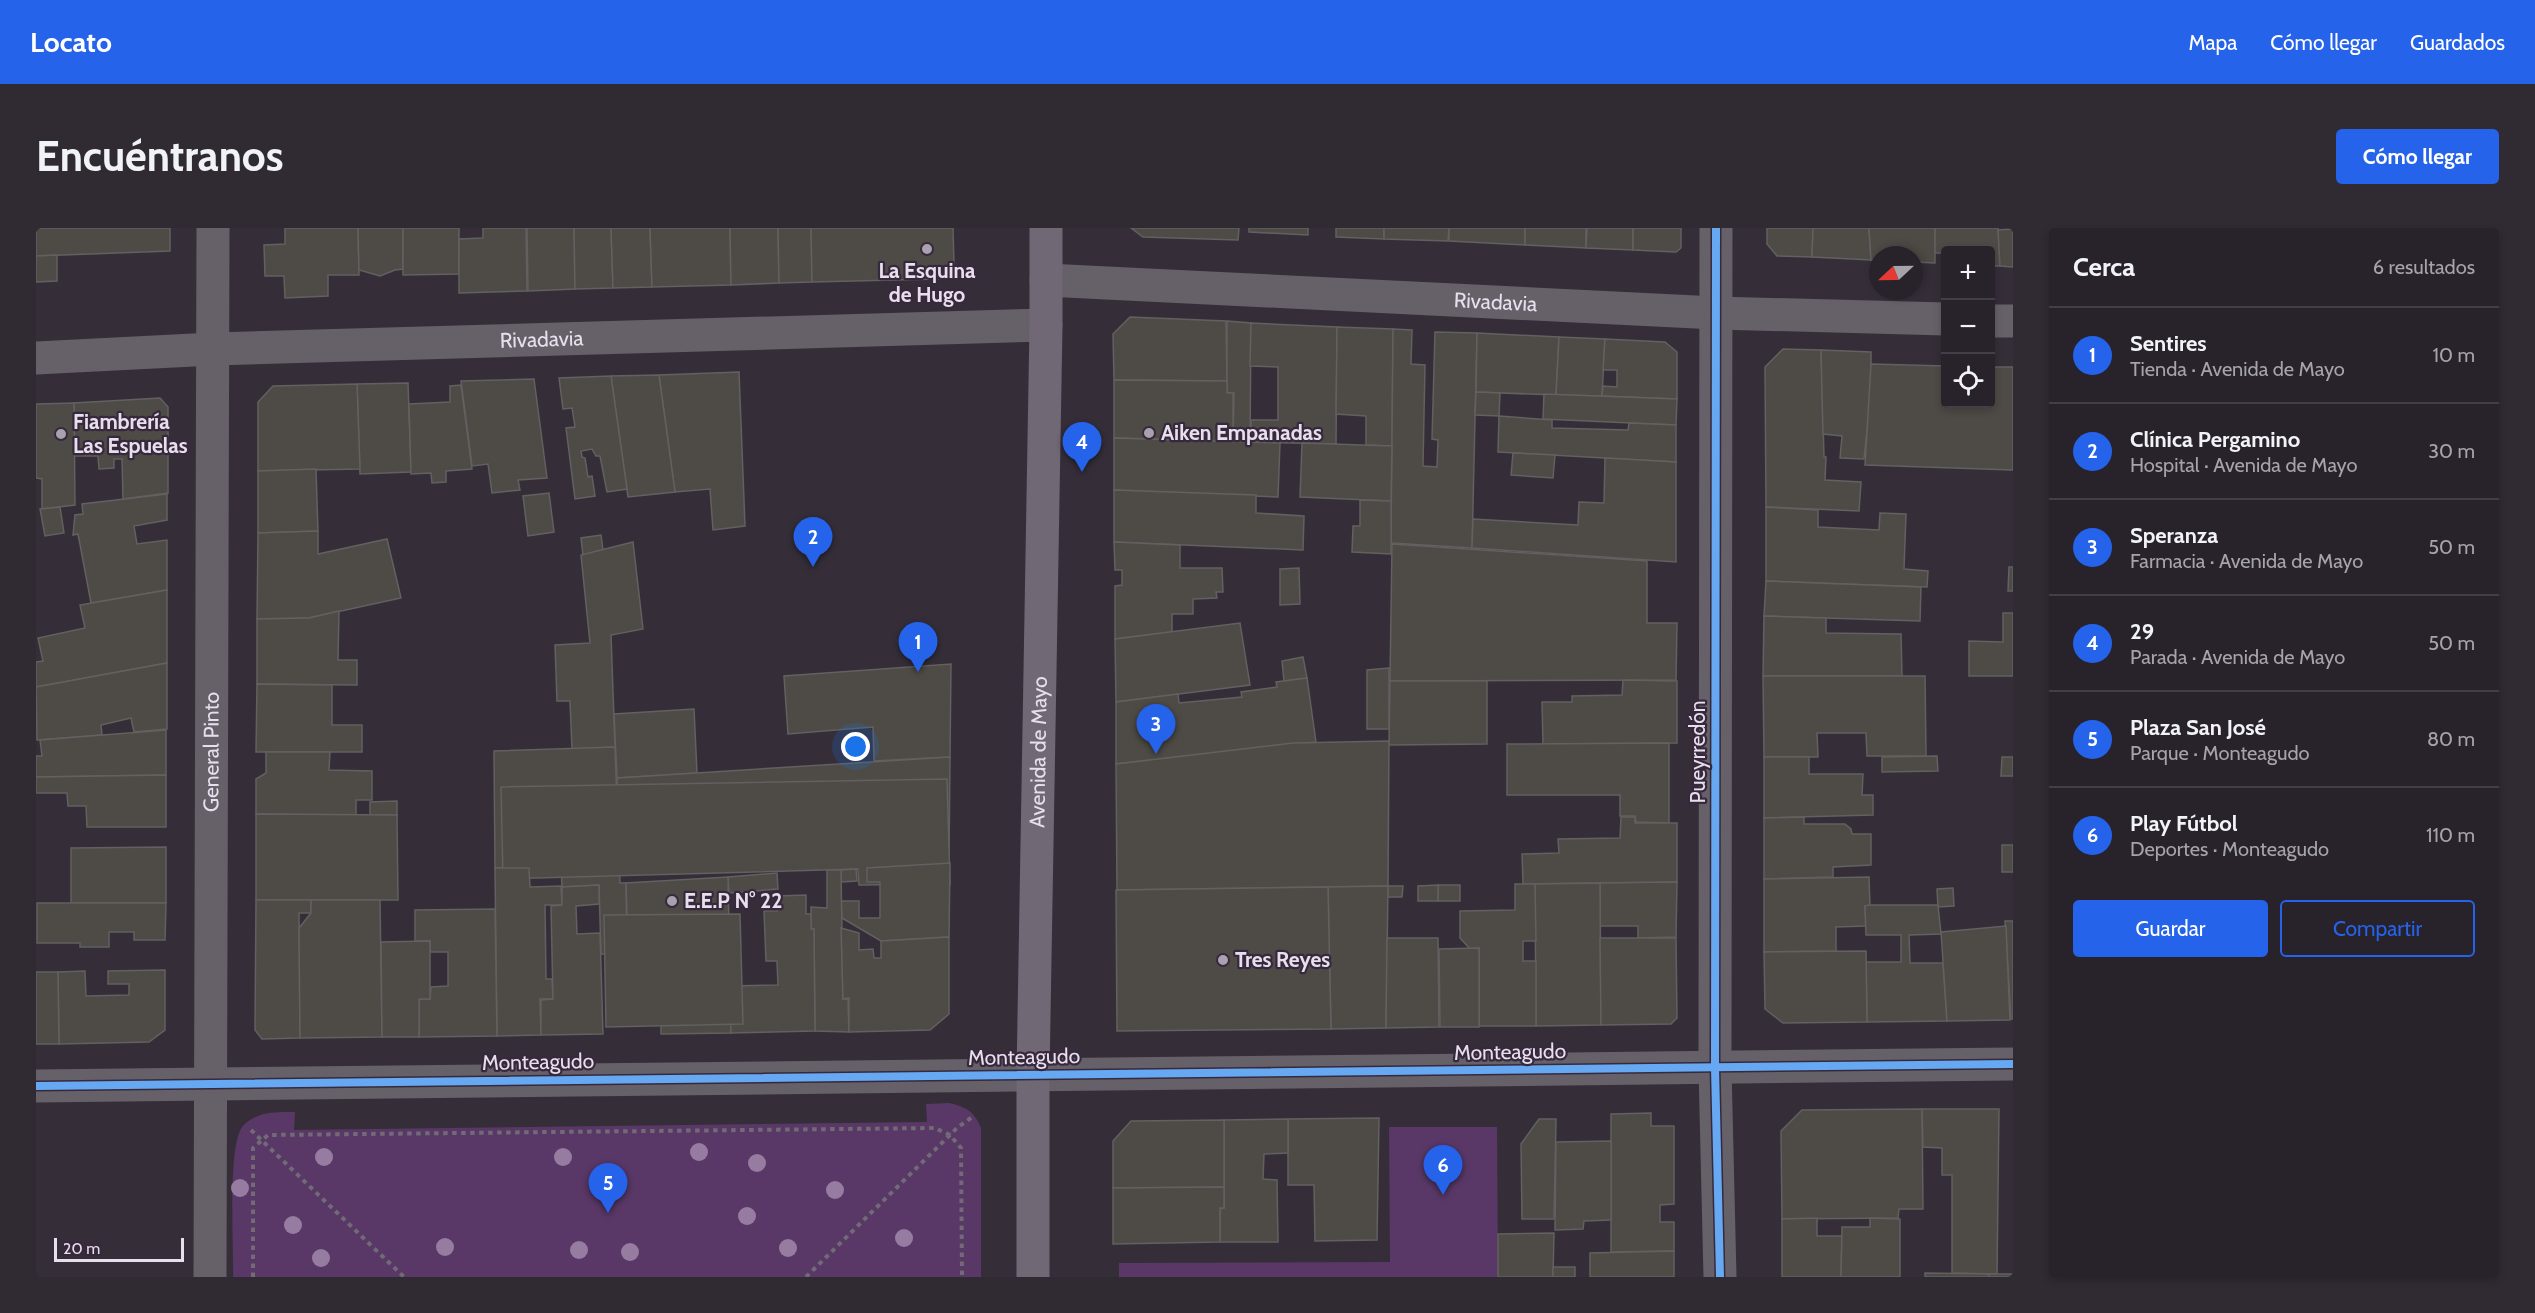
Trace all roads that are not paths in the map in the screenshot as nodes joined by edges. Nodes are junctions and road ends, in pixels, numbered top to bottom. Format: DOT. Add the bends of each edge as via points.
graph roads {
  1 [pos="213,228"];
  2 [pos="1046,228"];
  3 [pos="1716,228"];
  4 [pos="1046,280"];
  5 [pos="1716,313"];
  6 [pos="1941,319"];
  7 [pos="1995,321"];
  8 [pos="2013,321"];
  9 [pos="1046,325"];
  10 [pos="213,349"];
  11 [pos="36,358"];
  12 [pos="2013,1064"];
  13 [pos="1715,1068"];
  14 [pos="1033,1075"];
  15 [pos="210,1083"];
  16 [pos="36,1086"];
  17 [pos="210,1277"];
  18 [pos="1033,1277"];
  19 [pos="1720,1277"];
  1 -- 10 [label="street, General Pinto"];
  2 -- 4 [label="main road, Avenida de Mayo"];
  3 -- 5 [label="street, Pueyrredón"];
  4 -- 5 [label="street, Rivadavia"];
  4 -- 9 [label="main road, Avenida de Mayo"];
  5 -- 6 [label="street, Rivadavia"];
  5 -- 13 [label="street, Pueyrredón"];
  7 -- 8 [label="street"];
  9 -- 10 [label="street, Rivadavia"];
  9 -- 14 [label="main road, Avenida de Mayo"];
  10 -- 11 [label="street, Rivadavia"];
  10 -- 15 [label="street, General Pinto"];
  12 -- 13 [label="street, Monteagudo"];
  13 -- 14 [label="street, Monteagudo"];
  13 -- 19 [label="street, Pueyrredón"];
  14 -- 15 [label="street, Monteagudo"];
  14 -- 18 [label="main road, Avenida de Mayo"];
  15 -- 16 [label="street, Monteagudo"];
  15 -- 17 [label="street, General Pinto"];
}
